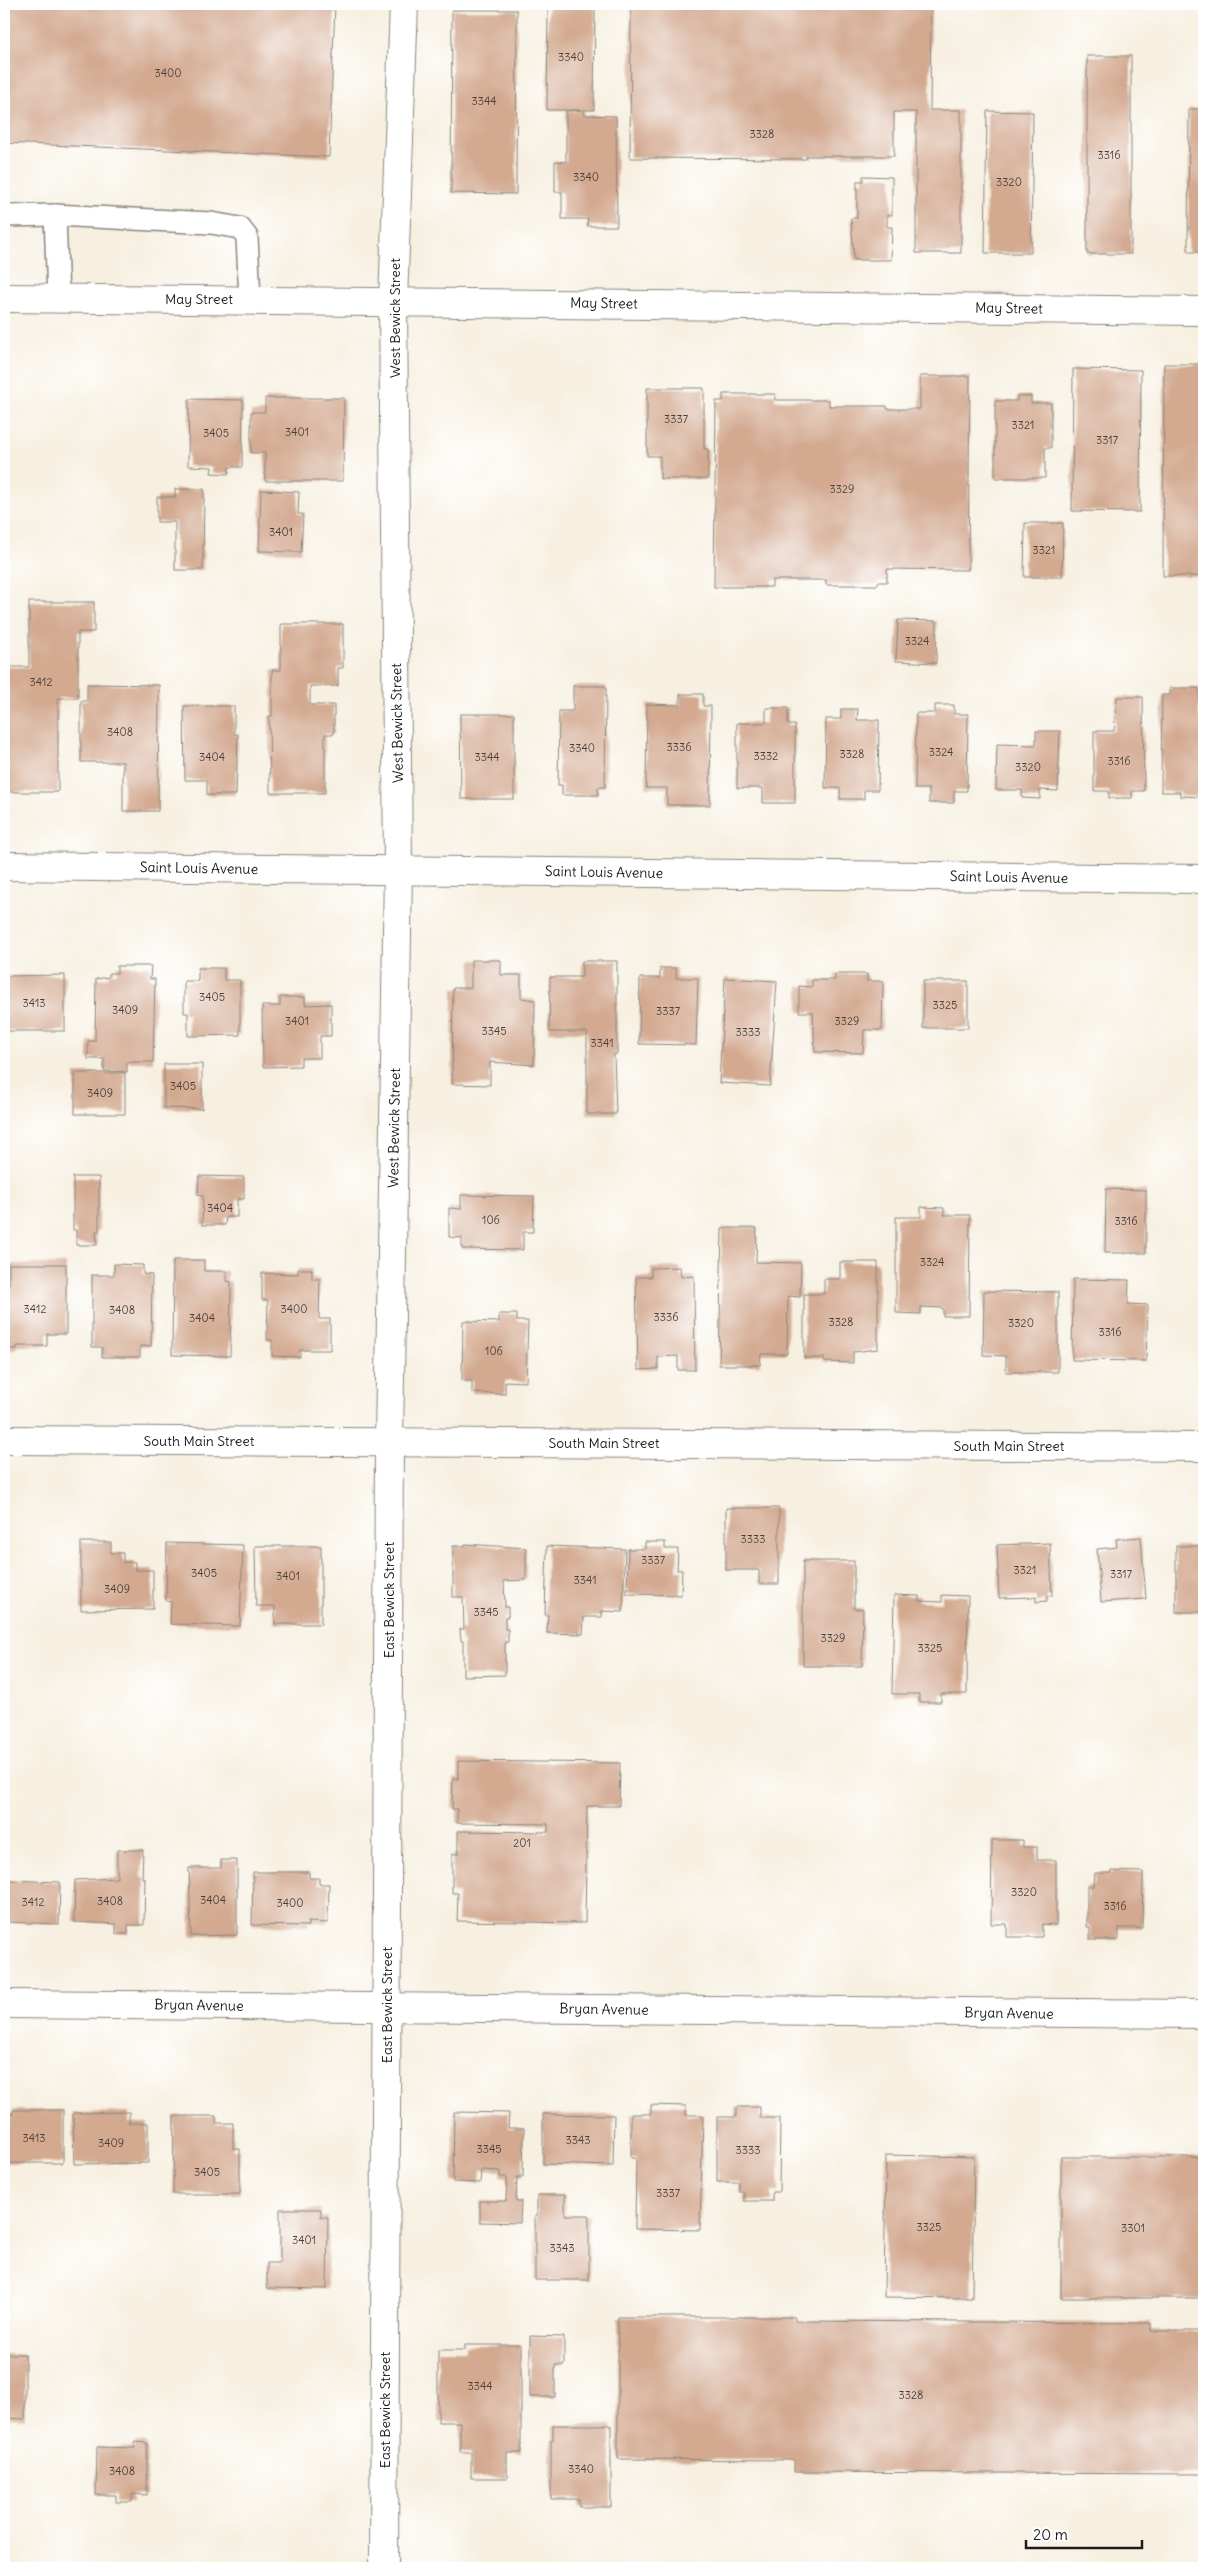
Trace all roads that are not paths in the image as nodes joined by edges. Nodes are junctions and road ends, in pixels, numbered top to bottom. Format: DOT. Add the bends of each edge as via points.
graph roads {
  1 [pos="404,4"];
  2 [pos="55,215"];
  3 [pos="4,216"];
  4 [pos="4,298"];
  5 [pos="58,298"];
  6 [pos="250,300"];
  7 [pos="393,301"];
  8 [pos="1204,311"];
  9 [pos="4,866"];
  10 [pos="398,870"];
  11 [pos="1204,879"];
  12 [pos="4,1440"];
  13 [pos="390,1442"];
  14 [pos="1204,1447"];
  15 [pos="4,2004"];
  16 [pos="387,2007"];
  17 [pos="1204,2014"];
  18 [pos="384,2568"];
  1 -- 7 [label="street, West Bewick Street"];
  2 -- 3 [label="lane"];
  2 -- 5 [label="lane"];
  2 -- 6 [label="lane" via="211,223 240,228 247,236"];
  4 -- 5 [label="street, May Street"];
  5 -- 6 [label="street, May Street"];
  6 -- 7 [label="street, May Street"];
  7 -- 8 [label="street, May Street"];
  7 -- 10 [label="street, West Bewick Street"];
  9 -- 10 [label="street, Saint Louis Avenue"];
  10 -- 11 [label="street, Saint Louis Avenue"];
  10 -- 13 [label="street, West Bewick Street"];
  12 -- 13 [label="street, South Main Street"];
  13 -- 14 [label="street, South Main Street"];
  13 -- 16 [label="street, East Bewick Street"];
  15 -- 16 [label="street, Bryan Avenue"];
  16 -- 17 [label="street, Bryan Avenue"];
  16 -- 18 [label="street, East Bewick Street"];
}
